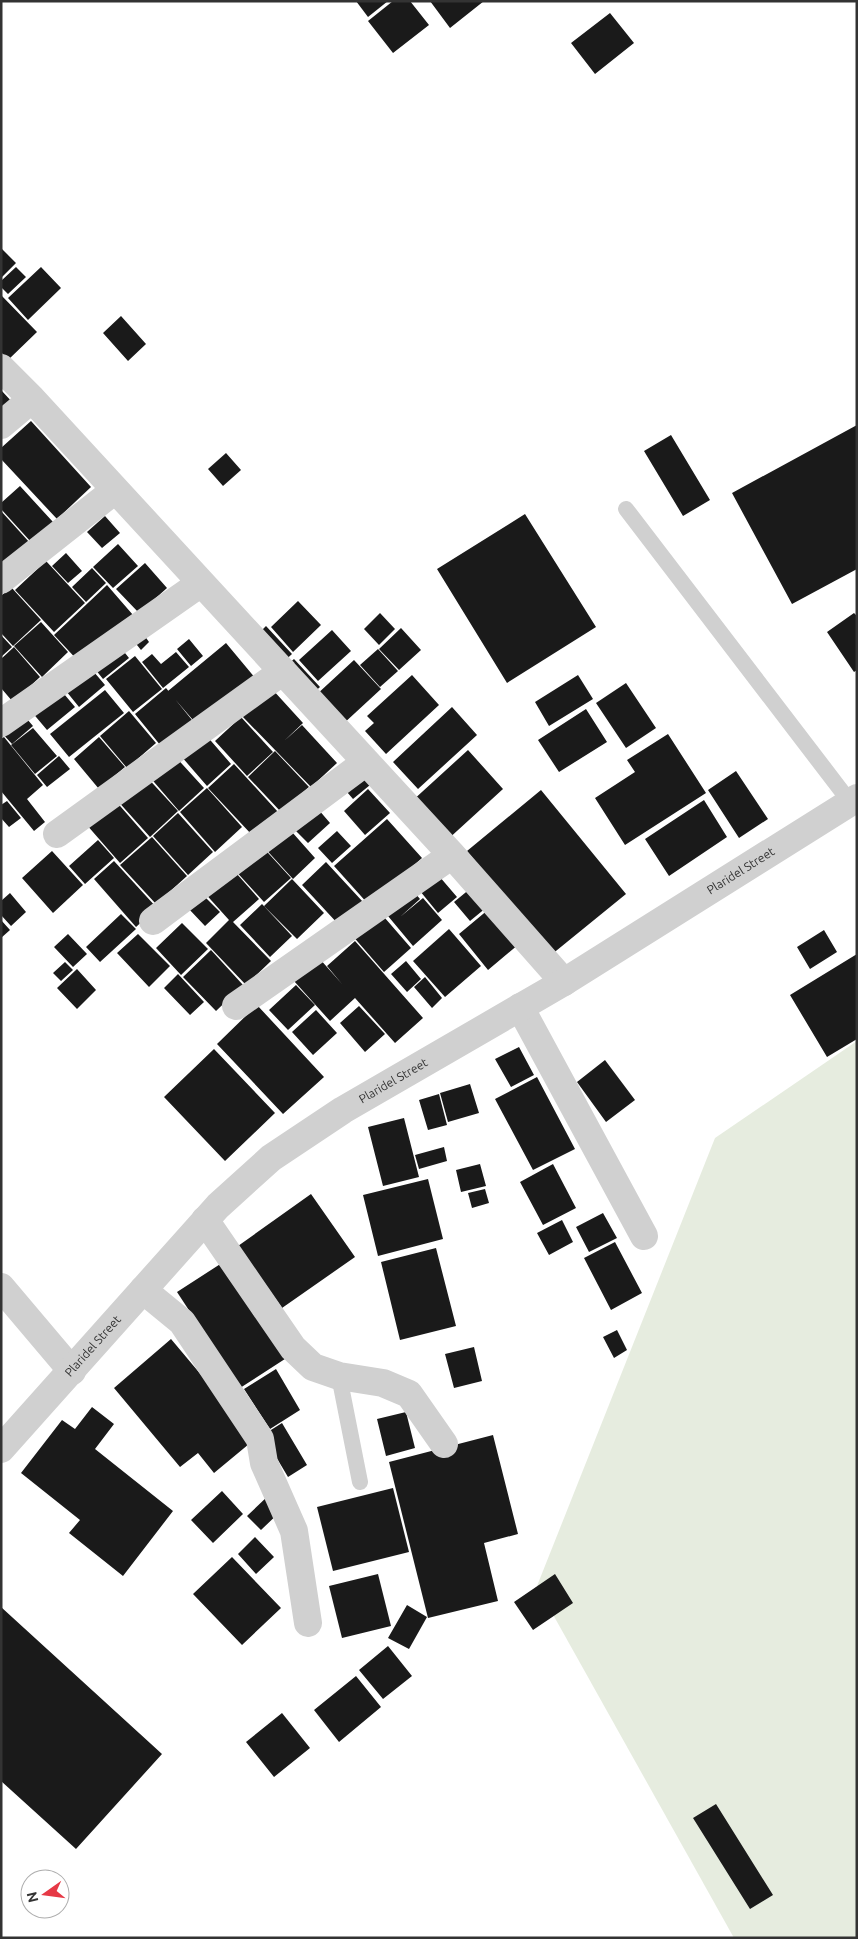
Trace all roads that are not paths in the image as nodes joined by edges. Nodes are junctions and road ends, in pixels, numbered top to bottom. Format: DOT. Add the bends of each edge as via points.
graph roads {
  1 [pos="1,368"];
  2 [pos="32,399"];
  3 [pos="1,425"];
  4 [pos="116,490"];
  5 [pos="626,510"];
  6 [pos="1,580"];
  7 [pos="201,583"];
  8 [pos="283,671"];
  9 [pos="1,723"];
  10 [pos="366,762"];
  11 [pos="853,800"];
  12 [pos="57,834"];
  13 [pos="452,855"];
  14 [pos="153,921"];
  15 [pos="564,982"];
  16 [pos="236,1006"];
  17 [pos="520,1007"];
  18 [pos="205,1220"];
  19 [pos="644,1236"];
  20 [pos="1,1287"];
  21 [pos="143,1290"];
  22 [pos="72,1370"];
  23 [pos="339,1376"];
  24 [pos="444,1444"];
  25 [pos="1,1449"];
  26 [pos="360,1482"];
  27 [pos="308,1623"];
  1 -- 2 [label="street"];
  2 -- 3 [label="street"];
  2 -- 4 [label="street"];
  4 -- 6 [label="street"];
  4 -- 7 [label="street"];
  5 -- 11 [label="lane"];
  7 -- 8 [label="street"];
  7 -- 9 [label="street"];
  8 -- 10 [label="street"];
  8 -- 12 [label="street"];
  10 -- 13 [label="street"];
  10 -- 14 [label="street"];
  11 -- 15 [label="street, Plaridel Street"];
  13 -- 15 [label="street"];
  13 -- 16 [label="street"];
  15 -- 17 [label="street, Plaridel Street"];
  17 -- 18 [label="street, Plaridel Street" via="343,1110 271,1158"];
  17 -- 19 [label="street"];
  18 -- 21 [label="street, Plaridel Street"];
  18 -- 23 [label="street" via="293,1348 313,1367"];
  20 -- 22 [label="street"];
  21 -- 22 [label="street, Plaridel Street"];
  21 -- 27 [label="street" via="182,1322 260,1438 264,1463 294,1531"];
  22 -- 25 [label="street, Plaridel Street"];
  23 -- 24 [label="street" via="384,1383 409,1394"];
  23 -- 26 [label="lane"];
}
